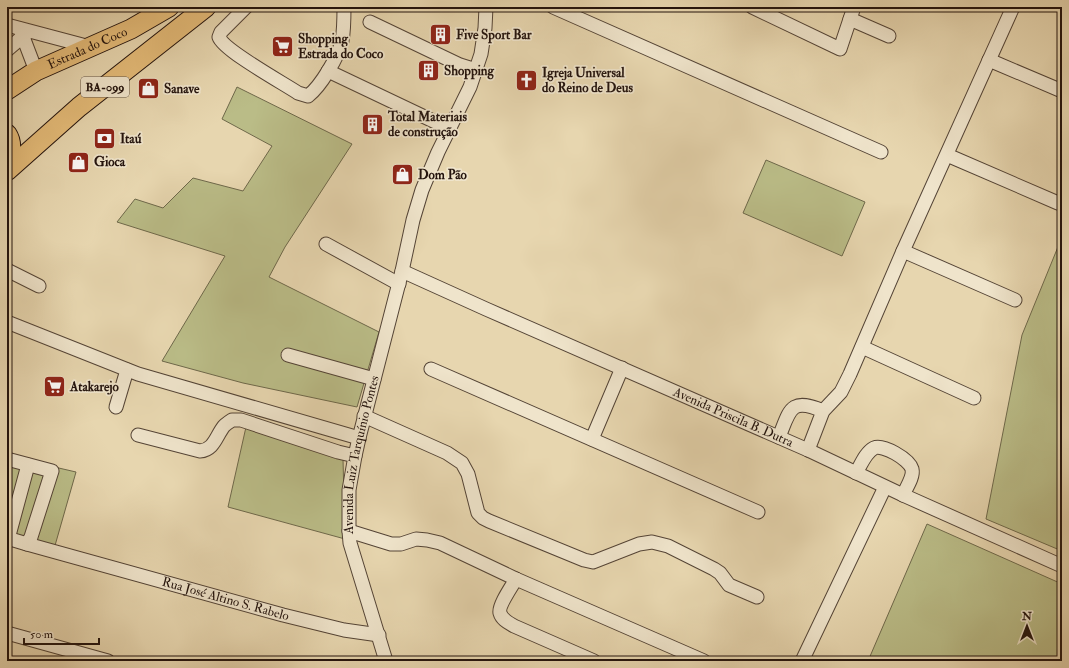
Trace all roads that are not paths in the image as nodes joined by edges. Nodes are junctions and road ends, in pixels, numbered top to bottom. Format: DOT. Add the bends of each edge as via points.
graph roads {
  1 [pos="169,7"];
  2 [pos="206,7"];
  3 [pos="246,7"];
  4 [pos="344,7"];
  5 [pos="486,7"];
  6 [pos="553,7"];
  7 [pos="752,7"];
  8 [pos="1013,7"];
  9 [pos="852,13"];
  10 [pos="370,22"];
  11 [pos="16,30"];
  12 [pos="889,36"];
  13 [pos="90,47"];
  14 [pos="7,50"];
  15 [pos="989,60"];
  16 [pos="476,70"];
  17 [pos="36,71"];
  18 [pos="328,71"];
  19 [pos="7,90"];
  20 [pos="1062,91"];
  21 [pos="450,129"];
  22 [pos="7,134"];
  23 [pos="881,152"];
  24 [pos="947,155"];
  25 [pos="7,163"];
  26 [pos="7,171"];
  27 [pos="1058,203"];
  28 [pos="326,244"];
  29 [pos="903,251"];
  30 [pos="7,270"];
  31 [pos="402,271"];
  32 [pos="399,284"];
  33 [pos="39,286"];
  34 [pos="1015,300"];
  35 [pos="7,322"];
  36 [pos="862,347"];
  37 [pos="288,355"];
  38 [pos="622,368"];
  39 [pos="431,369"];
  40 [pos="127,370"];
  41 [pos="374,379"];
  42 [pos="974,398"];
  43 [pos="116,407"];
  44 [pos="823,411"];
  45 [pos="364,416"];
  46 [pos="138,435"];
  47 [pos="779,437"];
  48 [pos="358,438"];
  49 [pos="592,439"];
  50 [pos="808,450"];
  51 [pos="355,456"];
  52 [pos="7,459"];
  53 [pos="28,465"];
  54 [pos="856,473"];
  55 [pos="885,487"];
  56 [pos="903,495"];
  57 [pos="758,512"];
  58 [pos="349,531"];
  59 [pos="7,538"];
  60 [pos="27,544"];
  61 [pos="1062,566"];
  62 [pos="516,579"];
  63 [pos="757,597"];
  64 [pos="7,633"];
  65 [pos="379,635"];
  66 [pos="108,661"];
  67 [pos="386,661"];
  68 [pos="594,661"];
  69 [pos="704,661"];
  70 [pos="802,661"];
  1 -- 13 [label="highway, Estrada do Coco" via="131,29"];
  2 -- 26 [label="highway, BA-099" via="79,108"];
  3 -- 18 [label="street" via="219,37 230,50 303,95 308,96 314,92"];
  4 -- 18 [label="street" via="341,43"];
  5 -- 16 [label="street, Avenida Luiz Tarquínio Pontes" via="481,54"];
  6 -- 23 [label="street"];
  7 -- 9 [label="street" via="840,49"];
  8 -- 15 [label="street"];
  9 -- 12 [label="street"];
  10 -- 16 [label="street" via="460,65"];
  11 -- 13 [label="street"];
  11 -- 14 [label="street"];
  11 -- 17 [label="street"];
  13 -- 17 [label="highway, Estrada do Coco"];
  15 -- 20 [label="street"];
  15 -- 24 [label="street"];
  16 -- 21 [label="street, Avenida Luiz Tarquínio Pontes"];
  17 -- 19 [label="highway, Estrada do Coco"];
  18 -- 21 [label="street"];
  21 -- 31 [label="street, Avenida Luiz Tarquínio Pontes" via="422,190"];
  22 -- 25 [label="highway" via="11,145"];
  24 -- 27 [label="street"];
  24 -- 29 [label="street"];
  28 -- 32 [label="street"];
  29 -- 34 [label="street"];
  29 -- 36 [label="street"];
  30 -- 33 [label="street"];
  31 -- 32 [label="street, Avenida Luiz Tarquínio Pontes"];
  31 -- 38 [label="street, Avenida Priscila B. Dutra"];
  32 -- 41 [label="street, Avenida Luiz Tarquínio Pontes"];
  35 -- 40 [label="street"];
  36 -- 42 [label="street"];
  36 -- 44 [label="street" via="841,392"];
  37 -- 41 [label="street"];
  38 -- 47 [label="street, Avenida Priscila B. Dutra"];
  38 -- 49 [label="street"];
  39 -- 49 [label="street"];
  40 -- 43 [label="street"];
  40 -- 48 [label="street"];
  41 -- 45 [label="street, Avenida Luiz Tarquínio Pontes"];
  44 -- 47 [label="street" via="810,405 796,406 789,414"];
  44 -- 50 [label="street"];
  45 -- 48 [label="street, Avenida Luiz Tarquínio Pontes"];
  45 -- 63 [label="street" via="447,453 462,464 468,474 478,513 489,521 592,562 639,544 652,542 668,546 714,569 729,586"];
  46 -- 51 [label="street" via="200,451 210,448 224,426 232,420 241,420"];
  47 -- 50 [label="street, Avenida Priscila B. Dutra"];
  48 -- 51 [label="street, Avenida Luiz Tarquínio Pontes"];
  49 -- 57 [label="street"];
  50 -- 54 [label="street, Avenida Priscila B. Dutra"];
  51 -- 58 [label="street, Avenida Luiz Tarquínio Pontes" via="349,490"];
  52 -- 53 [label="street"];
  53 -- 59 [label="street"];
  53 -- 60 [label="street" via="52,471 32,537"];
  54 -- 55 [label="street, Avenida Priscila B. Dutra"];
  54 -- 56 [label="street" via="868,453 875,447 902,456 912,470"];
  55 -- 56 [label="street, Avenida Priscila B. Dutra"];
  55 -- 70 [label="street"];
  56 -- 61 [label="street, Avenida Priscila B. Dutra"];
  58 -- 62 [label="street" via="391,544 416,539 440,543"];
  58 -- 65 [label="street, Avenida Luiz Tarquínio Pontes" via="350,543"];
  59 -- 60 [label="street, Rua José Altino S. Rabelo"];
  60 -- 65 [label="street, Rua José Altino S. Rabelo" via="283,615 344,630"];
  62 -- 68 [label="street" via="500,609 500,614 505,620"];
  62 -- 69 [label="street"];
  64 -- 66 [label="street"];
  65 -- 67 [label="street, Avenida Luiz Tarquínio Pontes"];
}
